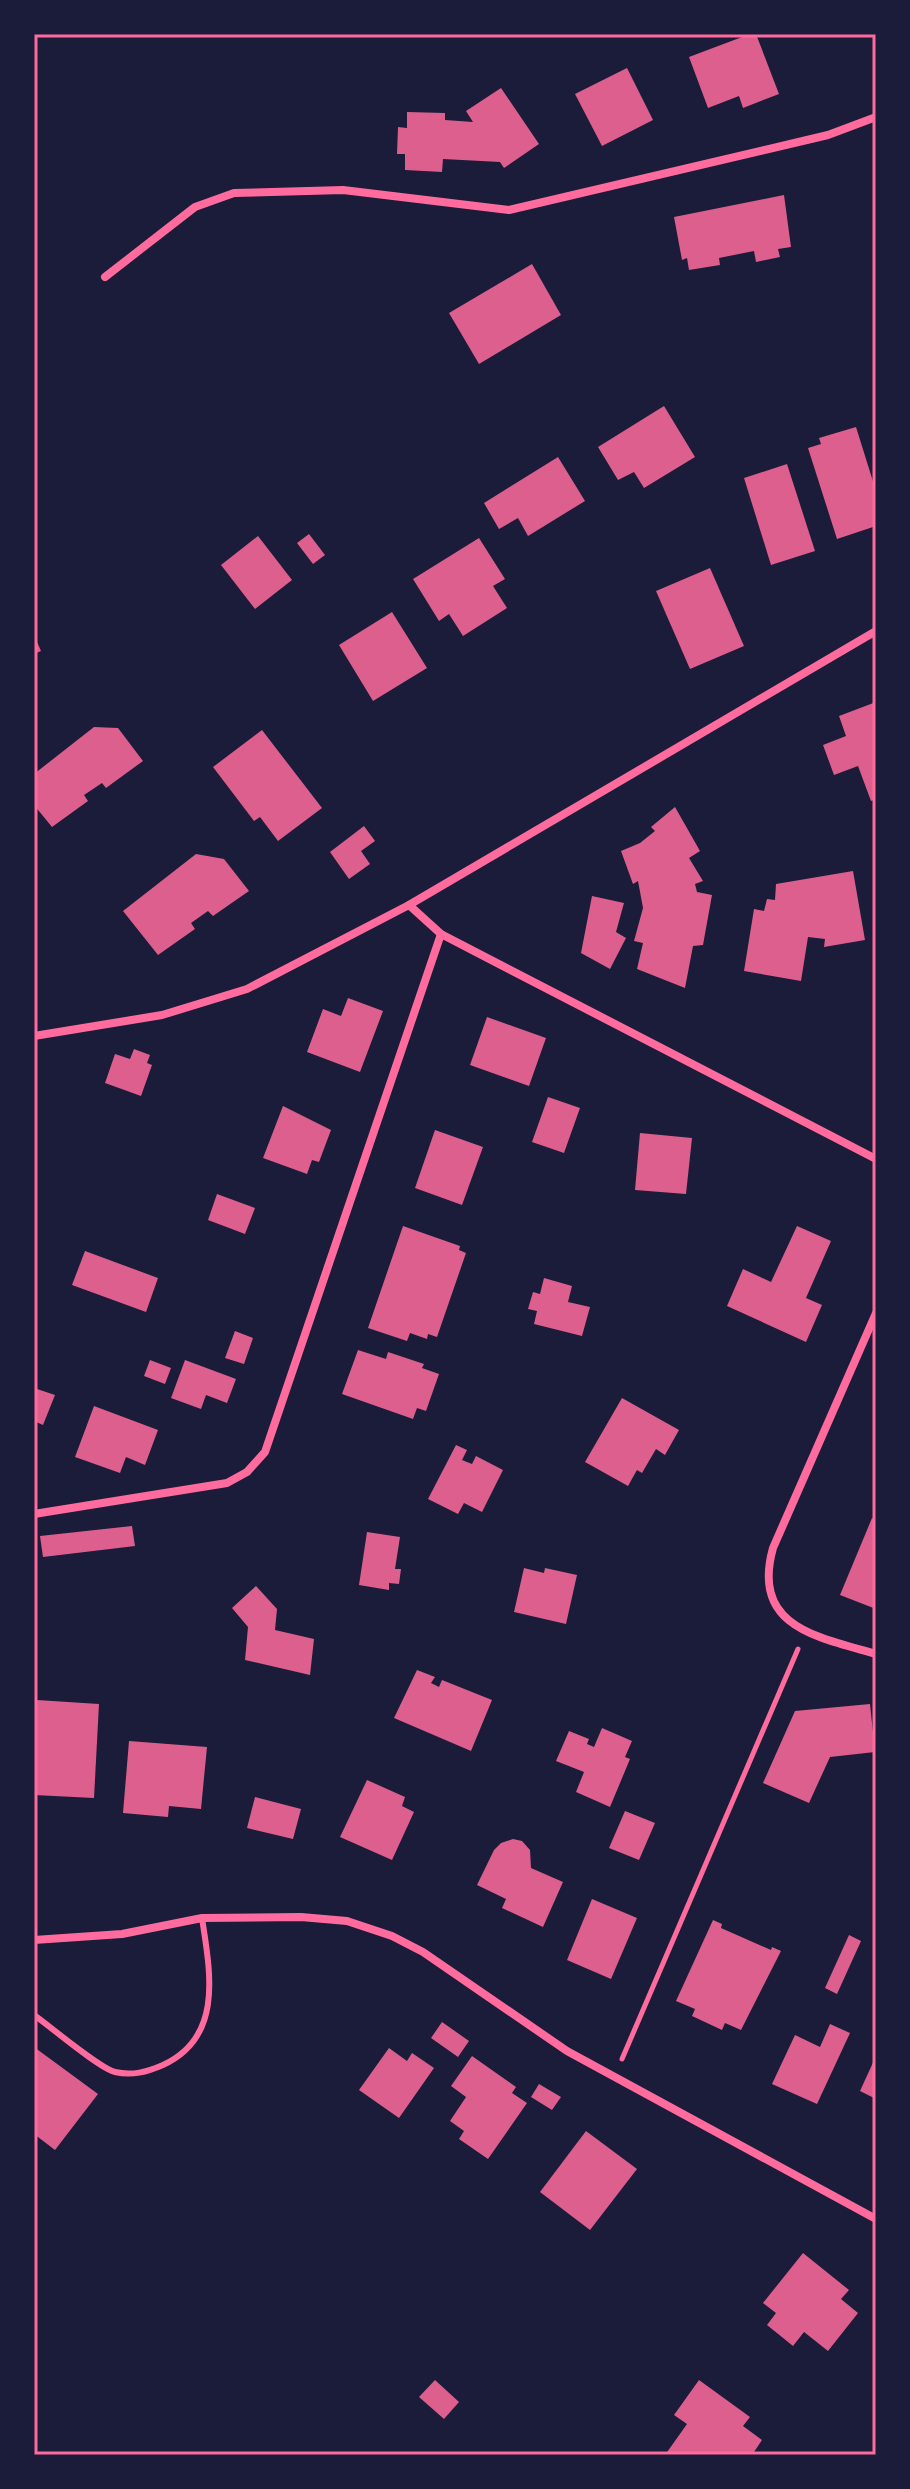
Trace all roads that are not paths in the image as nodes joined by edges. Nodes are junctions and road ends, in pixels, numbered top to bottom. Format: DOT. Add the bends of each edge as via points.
graph roads {
  1 [pos="876,117"];
  2 [pos="105,277"];
  3 [pos="876,631"];
  4 [pos="409,905"];
  5 [pos="441,934"];
  6 [pos="34,1036"];
  7 [pos="876,1159"];
  8 [pos="876,1313"];
  9 [pos="34,1514"];
  10 [pos="876,1654"];
  11 [pos="202,1918"];
  12 [pos="34,1940"];
  13 [pos="34,2015"];
  14 [pos="876,2219"];
  1 -- 2 [label="street" via="828,135 509,210 343,190 234,193 195,207"];
  3 -- 4 [label="street"];
  4 -- 5 [label="street"];
  4 -- 6 [label="street" via="247,989 162,1015"];
  5 -- 7 [label="street"];
  5 -- 9 [label="street" via="265,1452 247,1472 227,1483"];
  8 -- 10 [label="street" via="767,1570 768,1588 789,1623 805,1633"];
  11 -- 12 [label="street" via="122,1934"];
  11 -- 13 [label="lane" via="210,2006 199,2034 177,2059 144,2074 113,2072"];
  11 -- 14 [label="street" via="347,1921 392,1936 567,2051"];
}
